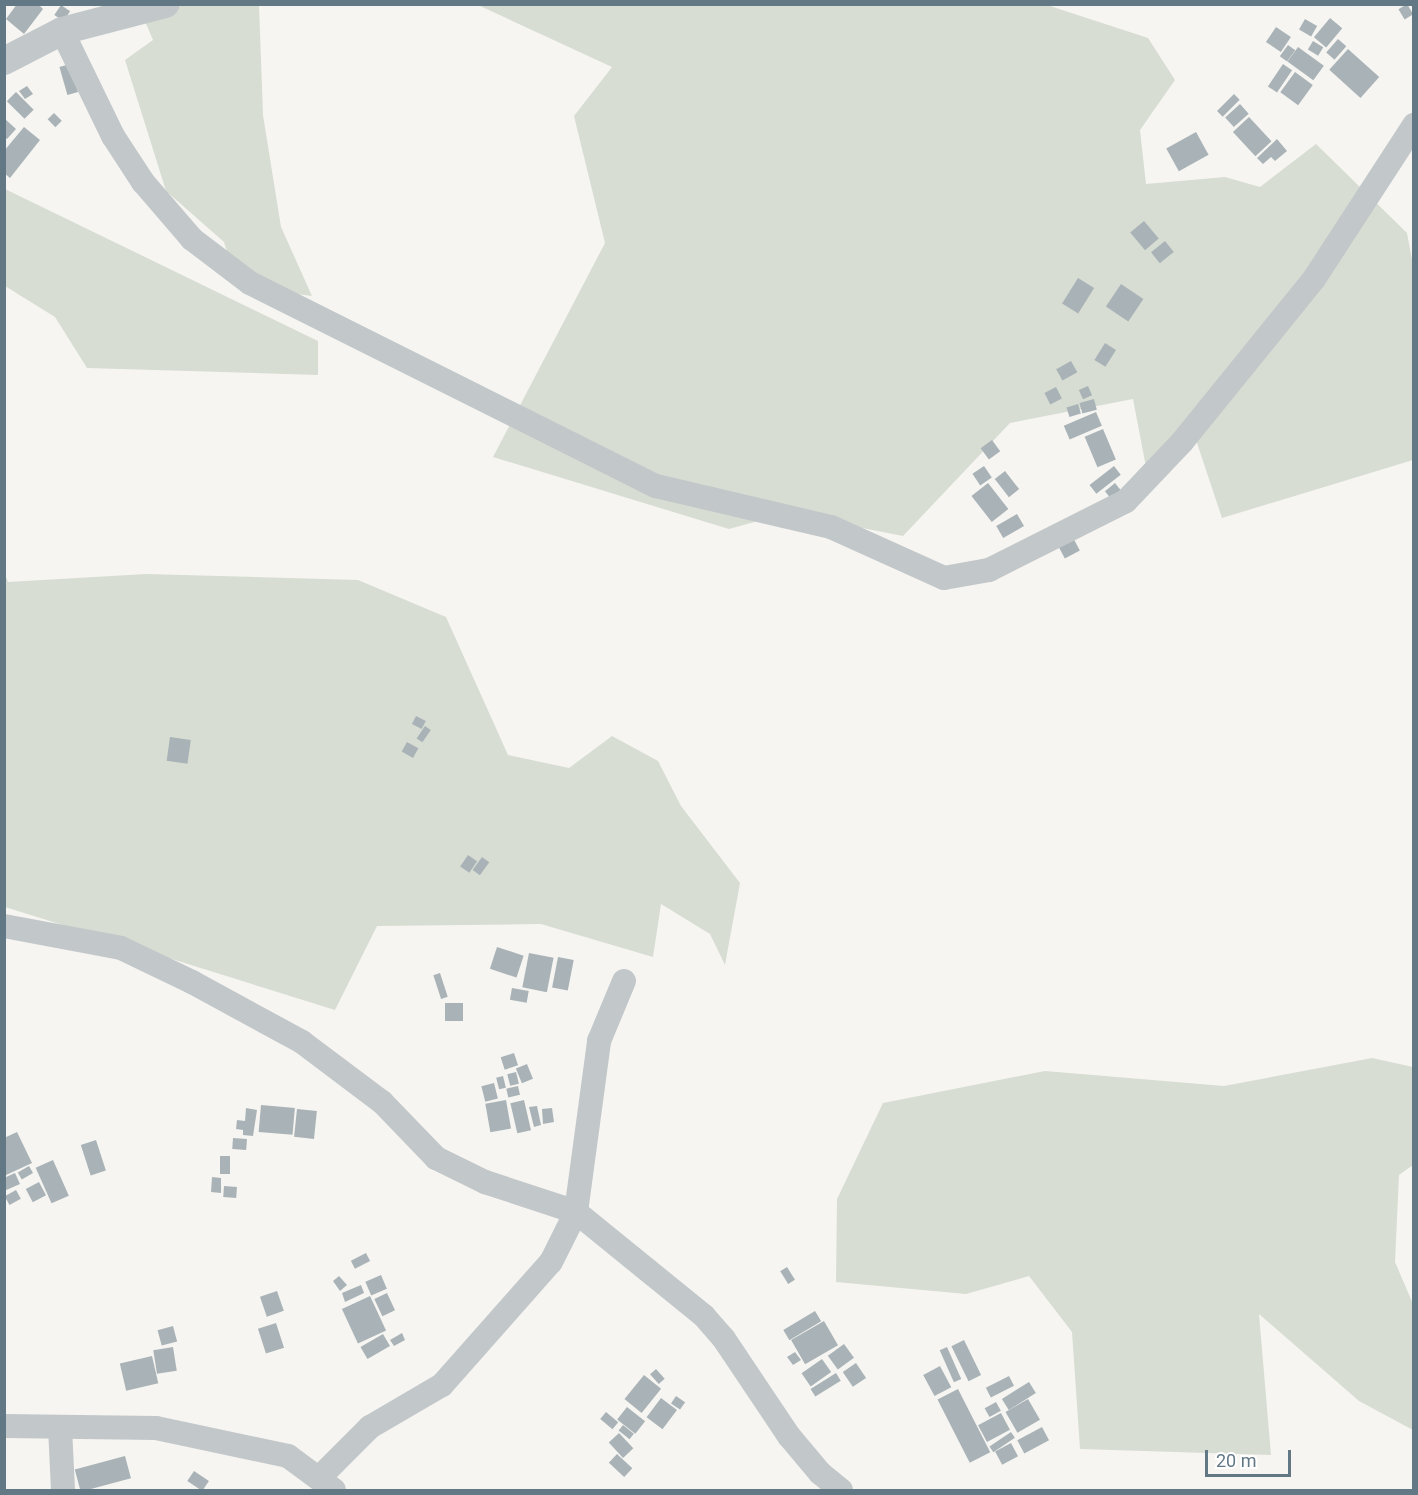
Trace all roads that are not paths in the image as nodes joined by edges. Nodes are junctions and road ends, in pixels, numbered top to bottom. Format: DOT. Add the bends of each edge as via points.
graph roads {
  1 [pos="166,4"];
  2 [pos="62,31"];
  3 [pos="4,61"];
  4 [pos="1413,125"];
  5 [pos="4,926"];
  6 [pos="624,981"];
  7 [pos="576,1212"];
  8 [pos="4,1426"];
  9 [pos="60,1427"];
  10 [pos="327,1484"];
  11 [pos="63,1491"];
  12 [pos="841,1491"];
  1 -- 2 [label="street"];
  2 -- 3 [label="street"];
  2 -- 4 [label="street" via="113,136 143,182 192,239 250,283 656,486 831,527 944,578 989,570 1126,501 1314,279"];
  5 -- 7 [label="street" via="121,948 192,982 302,1042 382,1102 436,1158 485,1182"];
  6 -- 7 [label="street" via="599,1041"];
  7 -- 10 [label="street" via="551,1262 462,1365 441,1385 370,1427"];
  7 -- 12 [label="street" via="704,1316 795,1443"];
  8 -- 9 [label="street"];
  9 -- 10 [label="street" via="156,1428 288,1456"];
  9 -- 11 [label="street"];
}
